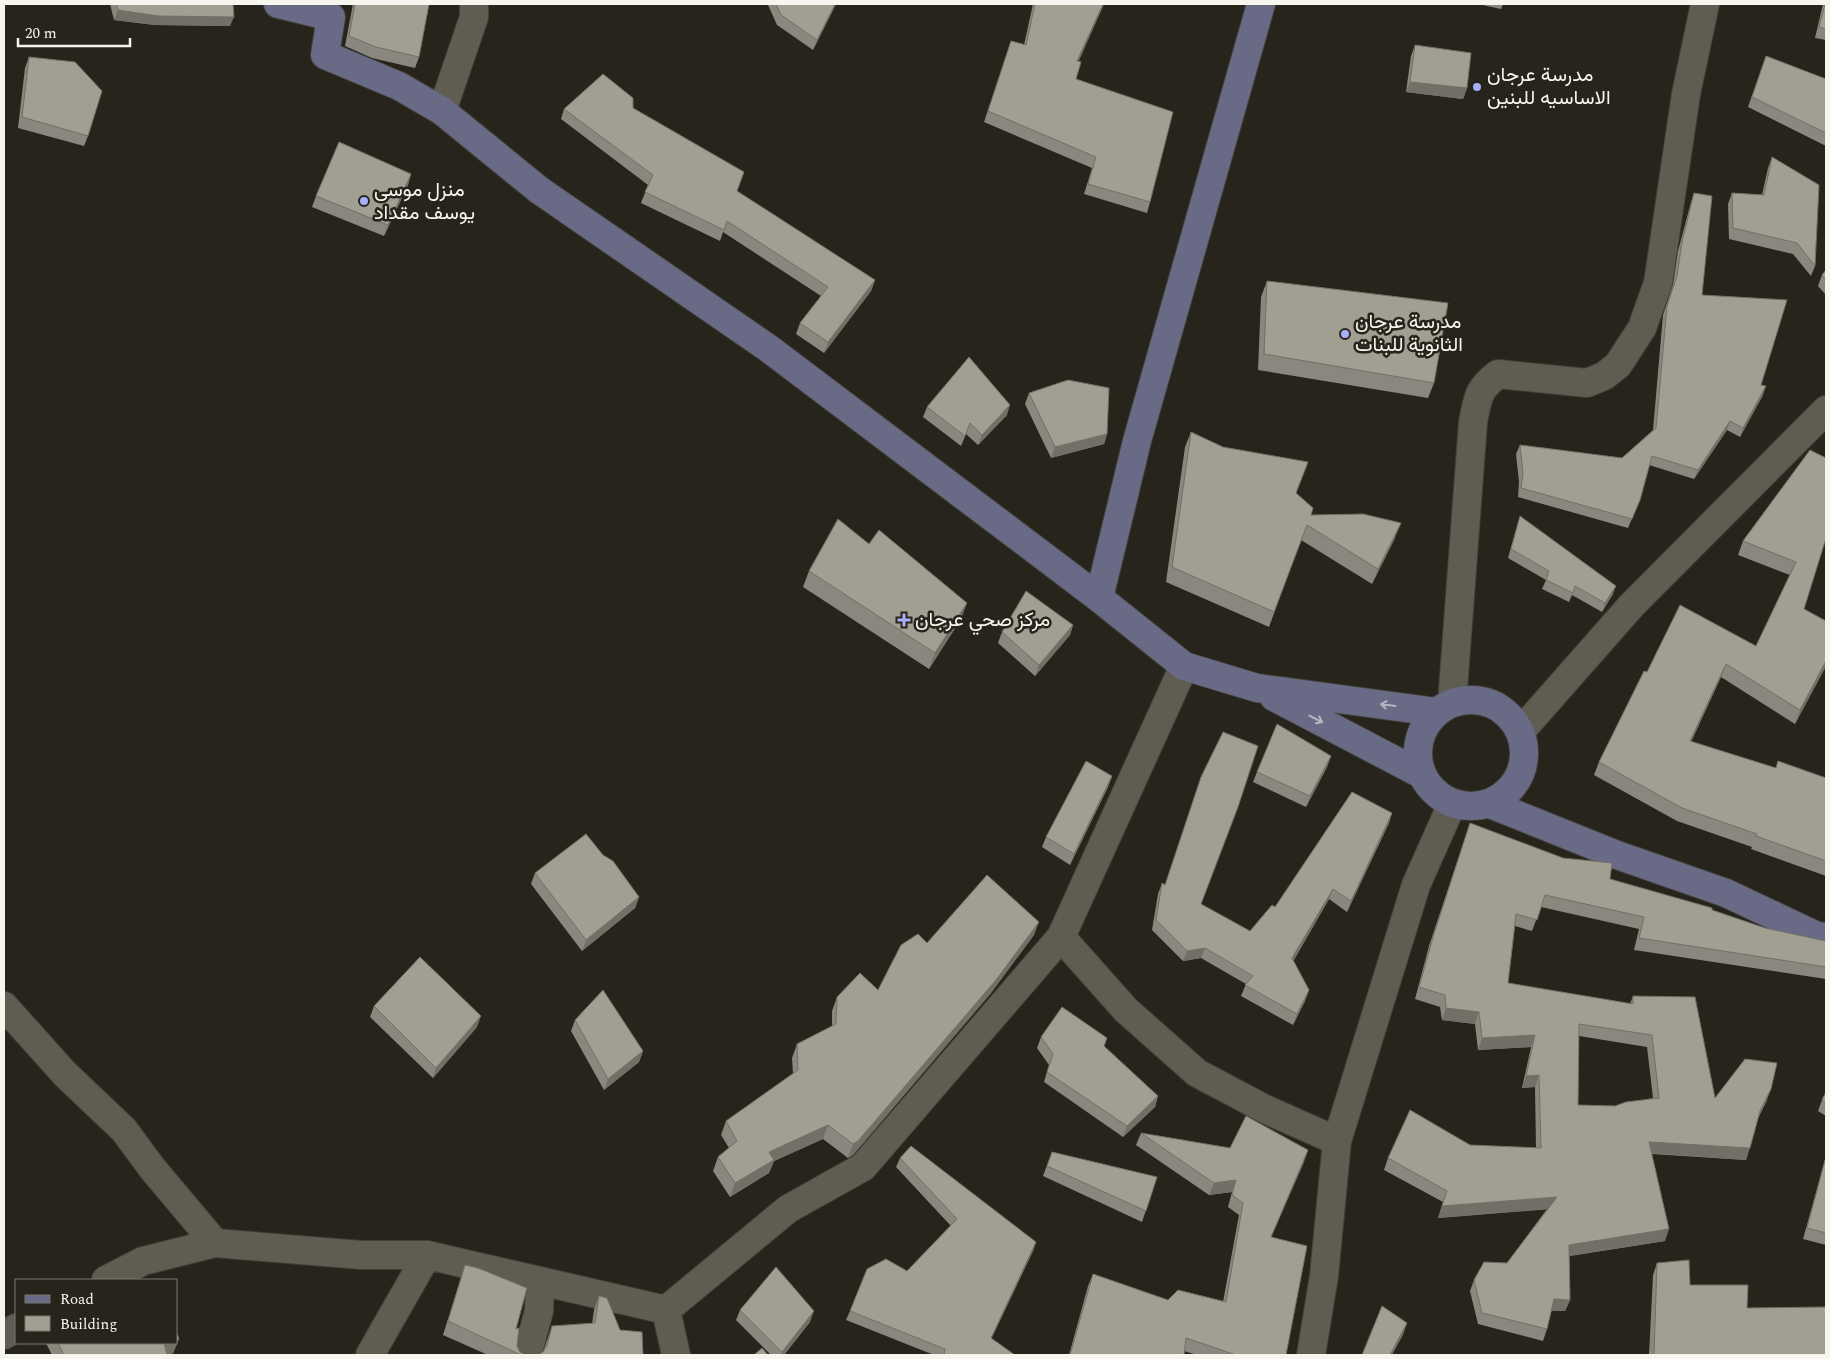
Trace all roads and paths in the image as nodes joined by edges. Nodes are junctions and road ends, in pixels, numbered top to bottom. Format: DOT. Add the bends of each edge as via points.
graph roads {
  1 [pos="278,4"];
  2 [pos="474,4"];
  3 [pos="1261,4"];
  4 [pos="1705,4"];
  5 [pos="442,111"];
  6 [pos="1826,410"];
  7 [pos="1099,598"];
  8 [pos="1184,666"];
  9 [pos="1257,688"];
  10 [pos="1444,707"];
  11 [pos="1520,732"];
  12 [pos="1421,774"];
  13 [pos="1452,804"];
  14 [pos="1490,804"];
  15 [pos="1061,937"];
  16 [pos="1826,937"];
  17 [pos="4,1006"];
  18 [pos="1337,1142"];
  19 [pos="215,1243"];
  20 [pos="426,1255"];
  21 [pos="108,1279"];
  22 [pos="540,1282"];
  23 [pos="666,1310"];
  24 [pos="15,1329"];
  25 [pos="4,1335"];
  26 [pos="370,1355"];
  27 [pos="527,1355"];
  28 [pos="676,1355"];
  29 [pos="1311,1355"];
  1 -- 5 [label="street" via="332,17 324,55 399,86"];
  2 -- 5 [label="street" via="474,18"];
  3 -- 7 [label="street" via="1137,441"];
  4 -- 10 [label="street" via="1686,94 1658,283 1642,328 1618,365 1587,383 1498,374 1486,383 1479,395 1473,422"];
  5 -- 7 [label="street" via="539,190 768,348"];
  6 -- 11 [label="street" via="1631,606"];
  7 -- 8 [label="street"];
  8 -- 9 [label="street"];
  8 -- 15 [label="street"];
  10 -- 9 [label="street, one-way"];
  9 -- 12 [label="street, one-way"];
  10 -- 11 [label="street" via="1472,699 1492,703 1509,715"];
  10 -- 12 [label="street" via="1422,730 1417,752"];
  11 -- 14 [label="street" via="1525,748 1524,765 1517,782"];
  12 -- 13 [label="street" via="1434,792"];
  13 -- 14 [label="street" via="1471,807"];
  13 -- 18 [label="street" via="1416,885"];
  14 -- 16 [label="street" via="1617,855 1726,893 1817,936"];
  15 -- 18 [label="street" via="1126,1010 1197,1073"];
  15 -- 23 [label="street" via="863,1167 788,1209"];
  17 -- 19 [label="street" via="65,1074 124,1130"];
  18 -- 29 [label="street" via="1324,1276"];
  19 -- 20 [label="street" via="361,1254"];
  19 -- 21 [label="street" via="143,1261"];
  20 -- 22 [label="street"];
  20 -- 26 [label="street"];
  22 -- 23 [label="street"];
  22 -- 27 [label="street" via="539,1311"];
  23 -- 28 [label="street"];
  24 -- 25 [label="street"];
}
